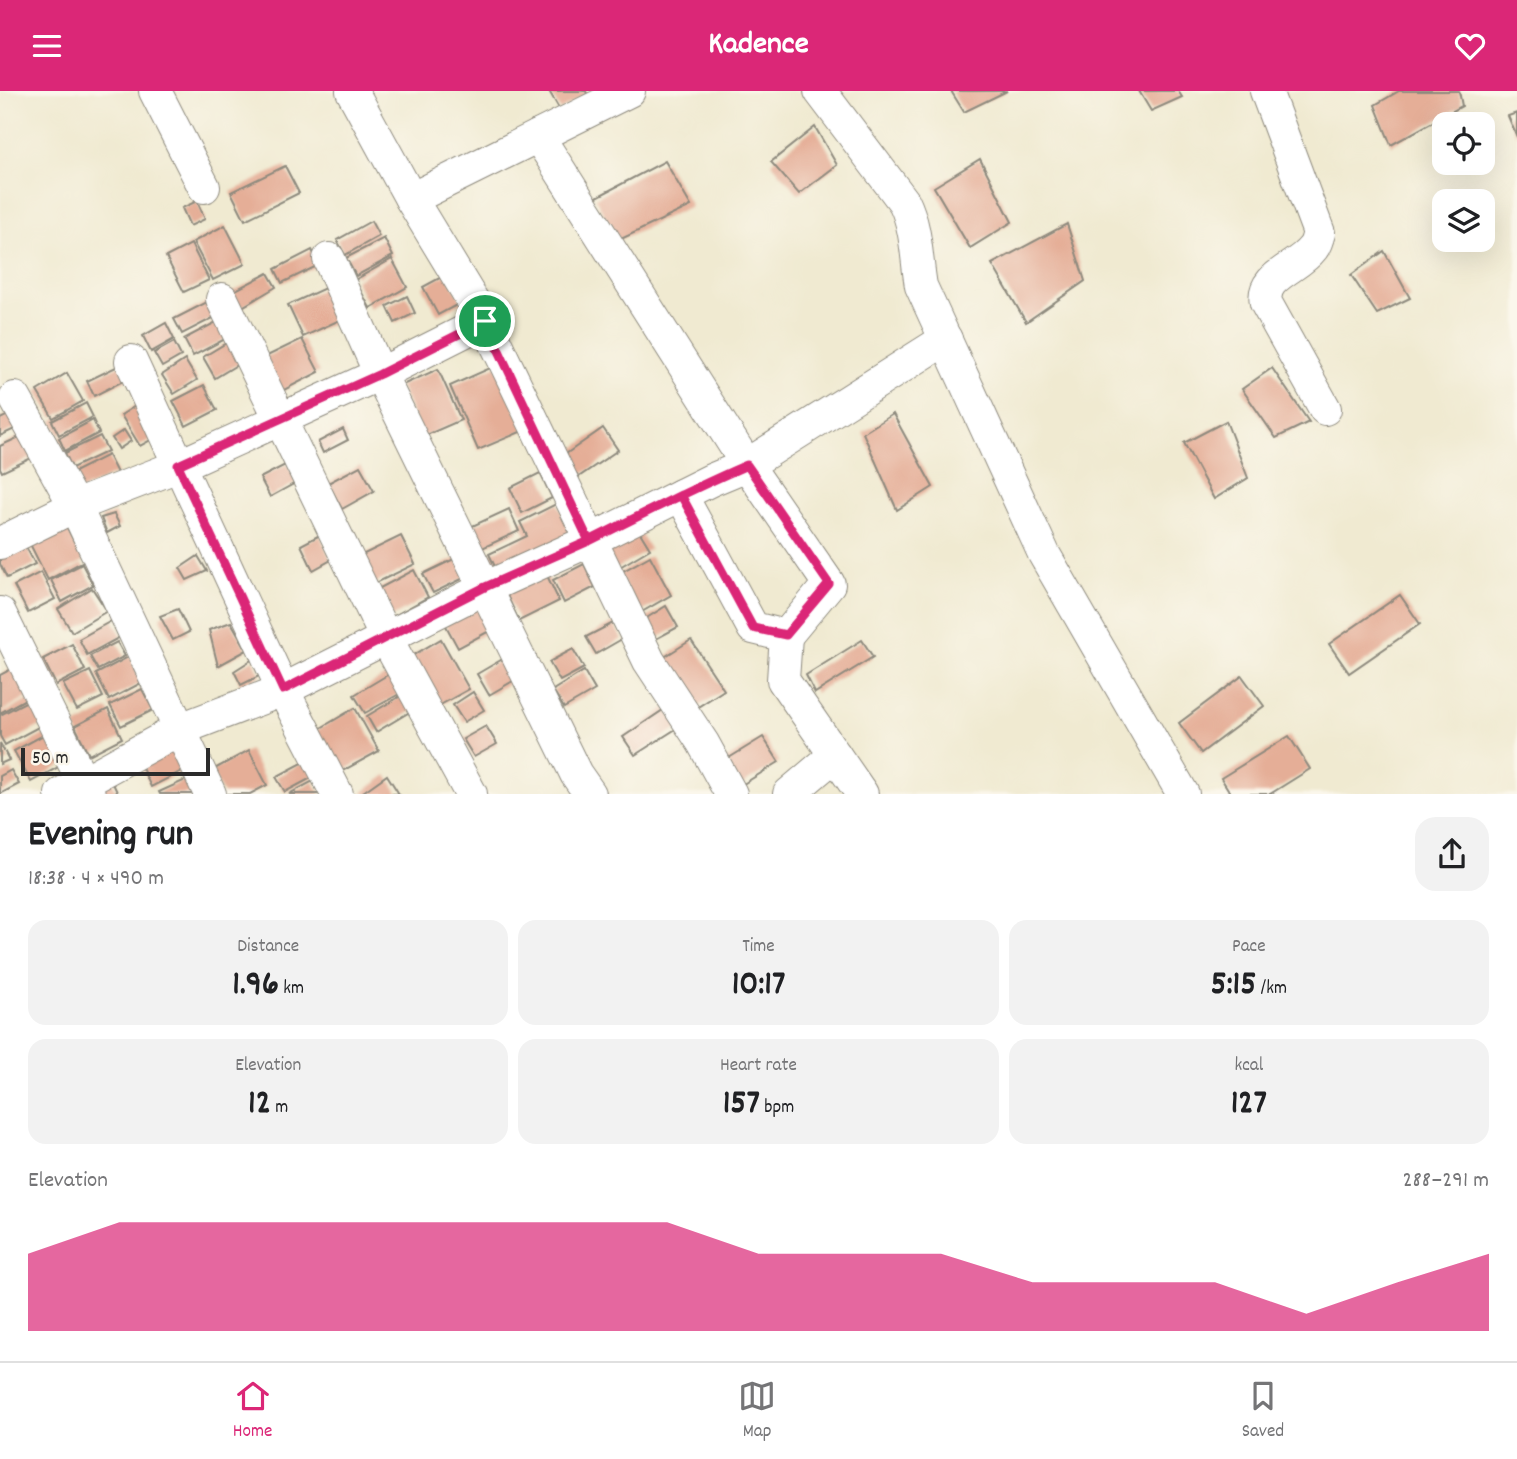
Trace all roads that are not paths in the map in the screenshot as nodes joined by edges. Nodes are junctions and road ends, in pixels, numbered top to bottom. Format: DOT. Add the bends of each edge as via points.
graph roads {
  1 [pos="155,91"];
  2 [pos="352,91"];
  3 [pos="629,91"];
  4 [pos="820,91"];
  5 [pos="1266,91"];
  6 [pos="538,136"];
  7 [pos="204,187"];
  8 [pos="411,198"];
  9 [pos="329,259"];
  10 [pos="222,299"];
  11 [pos="485,321"];
  12 [pos="946,339"];
  13 [pos="131,361"];
  14 [pos="380,374"];
  15 [pos="15,398"];
  16 [pos="1325,409"];
  17 [pos="279,419"];
  18 [pos="178,465"];
  19 [pos="747,465"];
  20 [pos="681,495"];
  21 [pos="75,506"];
  22 [pos="589,541"];
  23 [pos="0,543"];
  24 [pos="485,587"];
  25 [pos="0,613"];
  26 [pos="786,635"];
  27 [pos="386,638"];
  28 [pos="283,690"];
  29 [pos="178,730"];
  30 [pos="835,755"];
  31 [pos="78,790"];
  32 [pos="210,794"];
  33 [pos="337,794"];
  34 [pos="471,794"];
  35 [pos="590,794"];
  36 [pos="731,794"];
  37 [pos="789,794"];
  38 [pos="862,794"];
  39 [pos="1183,794"];
  1 -- 7 [label="street"];
  2 -- 8 [label="street"];
  3 -- 6 [label="street"];
  4 -- 12 [label="street" via="911,215 921,285"];
  5 -- 16 [label="street" via="1319,233 1314,247 1268,284 1264,294"];
  6 -- 8 [label="street"];
  6 -- 19 [label="street"];
  8 -- 11 [label="street"];
  9 -- 14 [label="street"];
  10 -- 17 [label="street"];
  11 -- 14 [label="street"];
  11 -- 22 [label="street"];
  12 -- 19 [label="street"];
  12 -- 39 [label="street" via="1044,554"];
  13 -- 18 [label="street"];
  14 -- 17 [label="street"];
  14 -- 24 [label="street"];
  15 -- 21 [label="street"];
  17 -- 18 [label="street"];
  17 -- 27 [label="street"];
  18 -- 21 [label="street"];
  18 -- 28 [label="street"];
  19 -- 20 [label="street"];
  19 -- 26 [label="street" via="829,584"];
  20 -- 22 [label="street"];
  20 -- 26 [label="street" via="753,628"];
  21 -- 23 [label="street"];
  21 -- 29 [label="street"];
  22 -- 24 [label="street"];
  22 -- 36 [label="street" via="649,661"];
  24 -- 27 [label="street"];
  24 -- 35 [label="street"];
  25 -- 31 [label="street"];
  26 -- 30 [label="street" via="783,680"];
  27 -- 28 [label="street"];
  27 -- 34 [label="street"];
  28 -- 29 [label="street"];
  28 -- 33 [label="street"];
  29 -- 31 [label="street"];
  29 -- 32 [label="street"];
  30 -- 37 [label="street"];
  30 -- 38 [label="street"];
}
